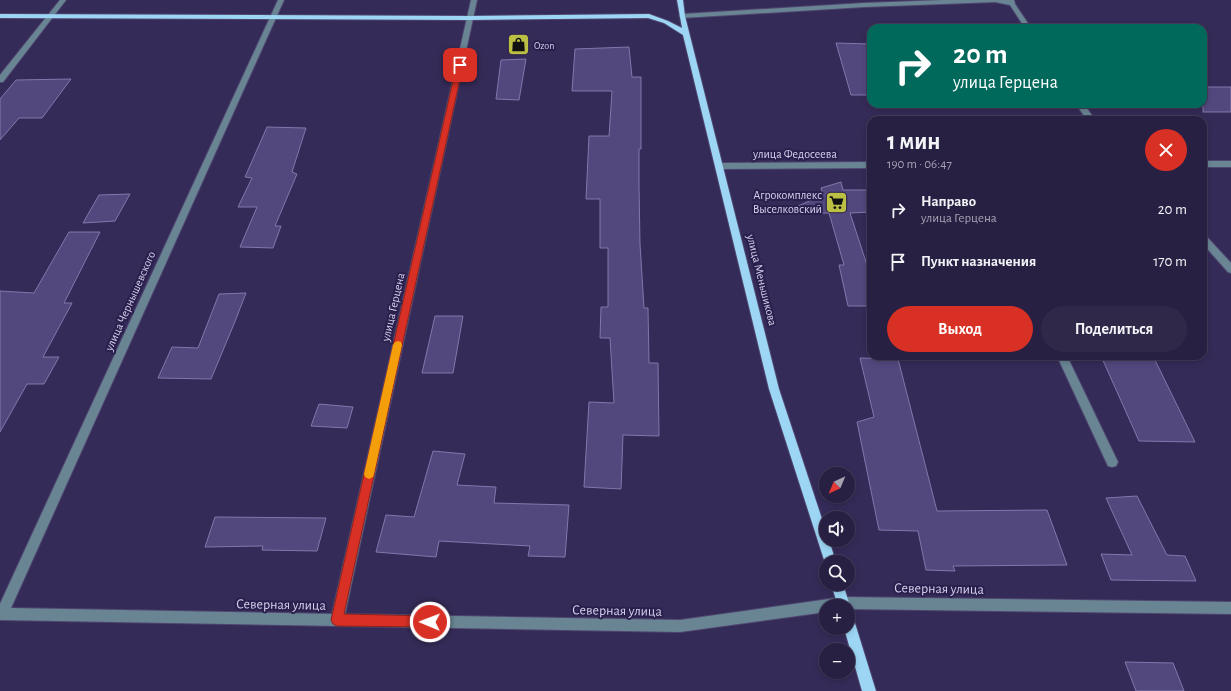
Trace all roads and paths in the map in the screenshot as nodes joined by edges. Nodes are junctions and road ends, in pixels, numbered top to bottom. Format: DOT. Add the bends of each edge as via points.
graph roads {
  1 [pos="63,0"];
  2 [pos="281,0"];
  3 [pos="474,0"];
  4 [pos="680,0"];
  5 [pos="1012,2"];
  6 [pos="0,16"];
  7 [pos="682,16"];
  8 [pos="50,17"];
  9 [pos="273,17"];
  10 [pos="470,18"];
  11 [pos="1026,24"];
  12 [pos="687,34"];
  13 [pos="0,80"];
  14 [pos="1207,164"];
  15 [pos="1231,164"];
  16 [pos="867,165"];
  17 [pos="719,166"];
  18 [pos="1207,242"];
  19 [pos="1231,269"];
  20 [pos="1064,360"];
  21 [pos="1112,462"];
  22 [pos="828,555"];
  23 [pos="855,604"];
  24 [pos="819,607"];
  25 [pos="1231,608"];
  26 [pos="1,614"];
  27 [pos="337,620"];
  28 [pos="852,635"];
  29 [pos="869,691"];
  1 -- 8 [label="street"];
  2 -- 9 [label="street, улица Чернышевского"];
  3 -- 10 [label="street, улица Герцена"];
  4 -- 7 [label="main road, улица Меньшикова"];
  5 -- 7 [label="street" via="995,0 864,4"];
  5 -- 11 [label="street"];
  6 -- 8 [label="main road"];
  7 -- 12 [label="main road, улица Меньшикова"];
  8 -- 9 [label="main road"];
  8 -- 13 [label="street"];
  9 -- 10 [label="main road"];
  9 -- 26 [label="street, улица Чернышевского"];
  10 -- 12 [label="main road" via="649,16"];
  10 -- 27 [label="street, улица Герцена"];
  12 -- 17 [label="main road, улица Меньшикова"];
  14 -- 15 [label="street"];
  16 -- 17 [label="street, улица Федосеева"];
  17 -- 22 [label="main road, улица Меньшикова" via="774,389"];
  18 -- 19 [label="street"];
  20 -- 21 [label="street"];
  23 -- 25 [label="street, Северная улица"];
  24 -- 27 [label="street, Северная улица" via="680,626"];
  26 -- 27 [label="street, Северная улица"];
  28 -- 29 [label="main road"];
}
